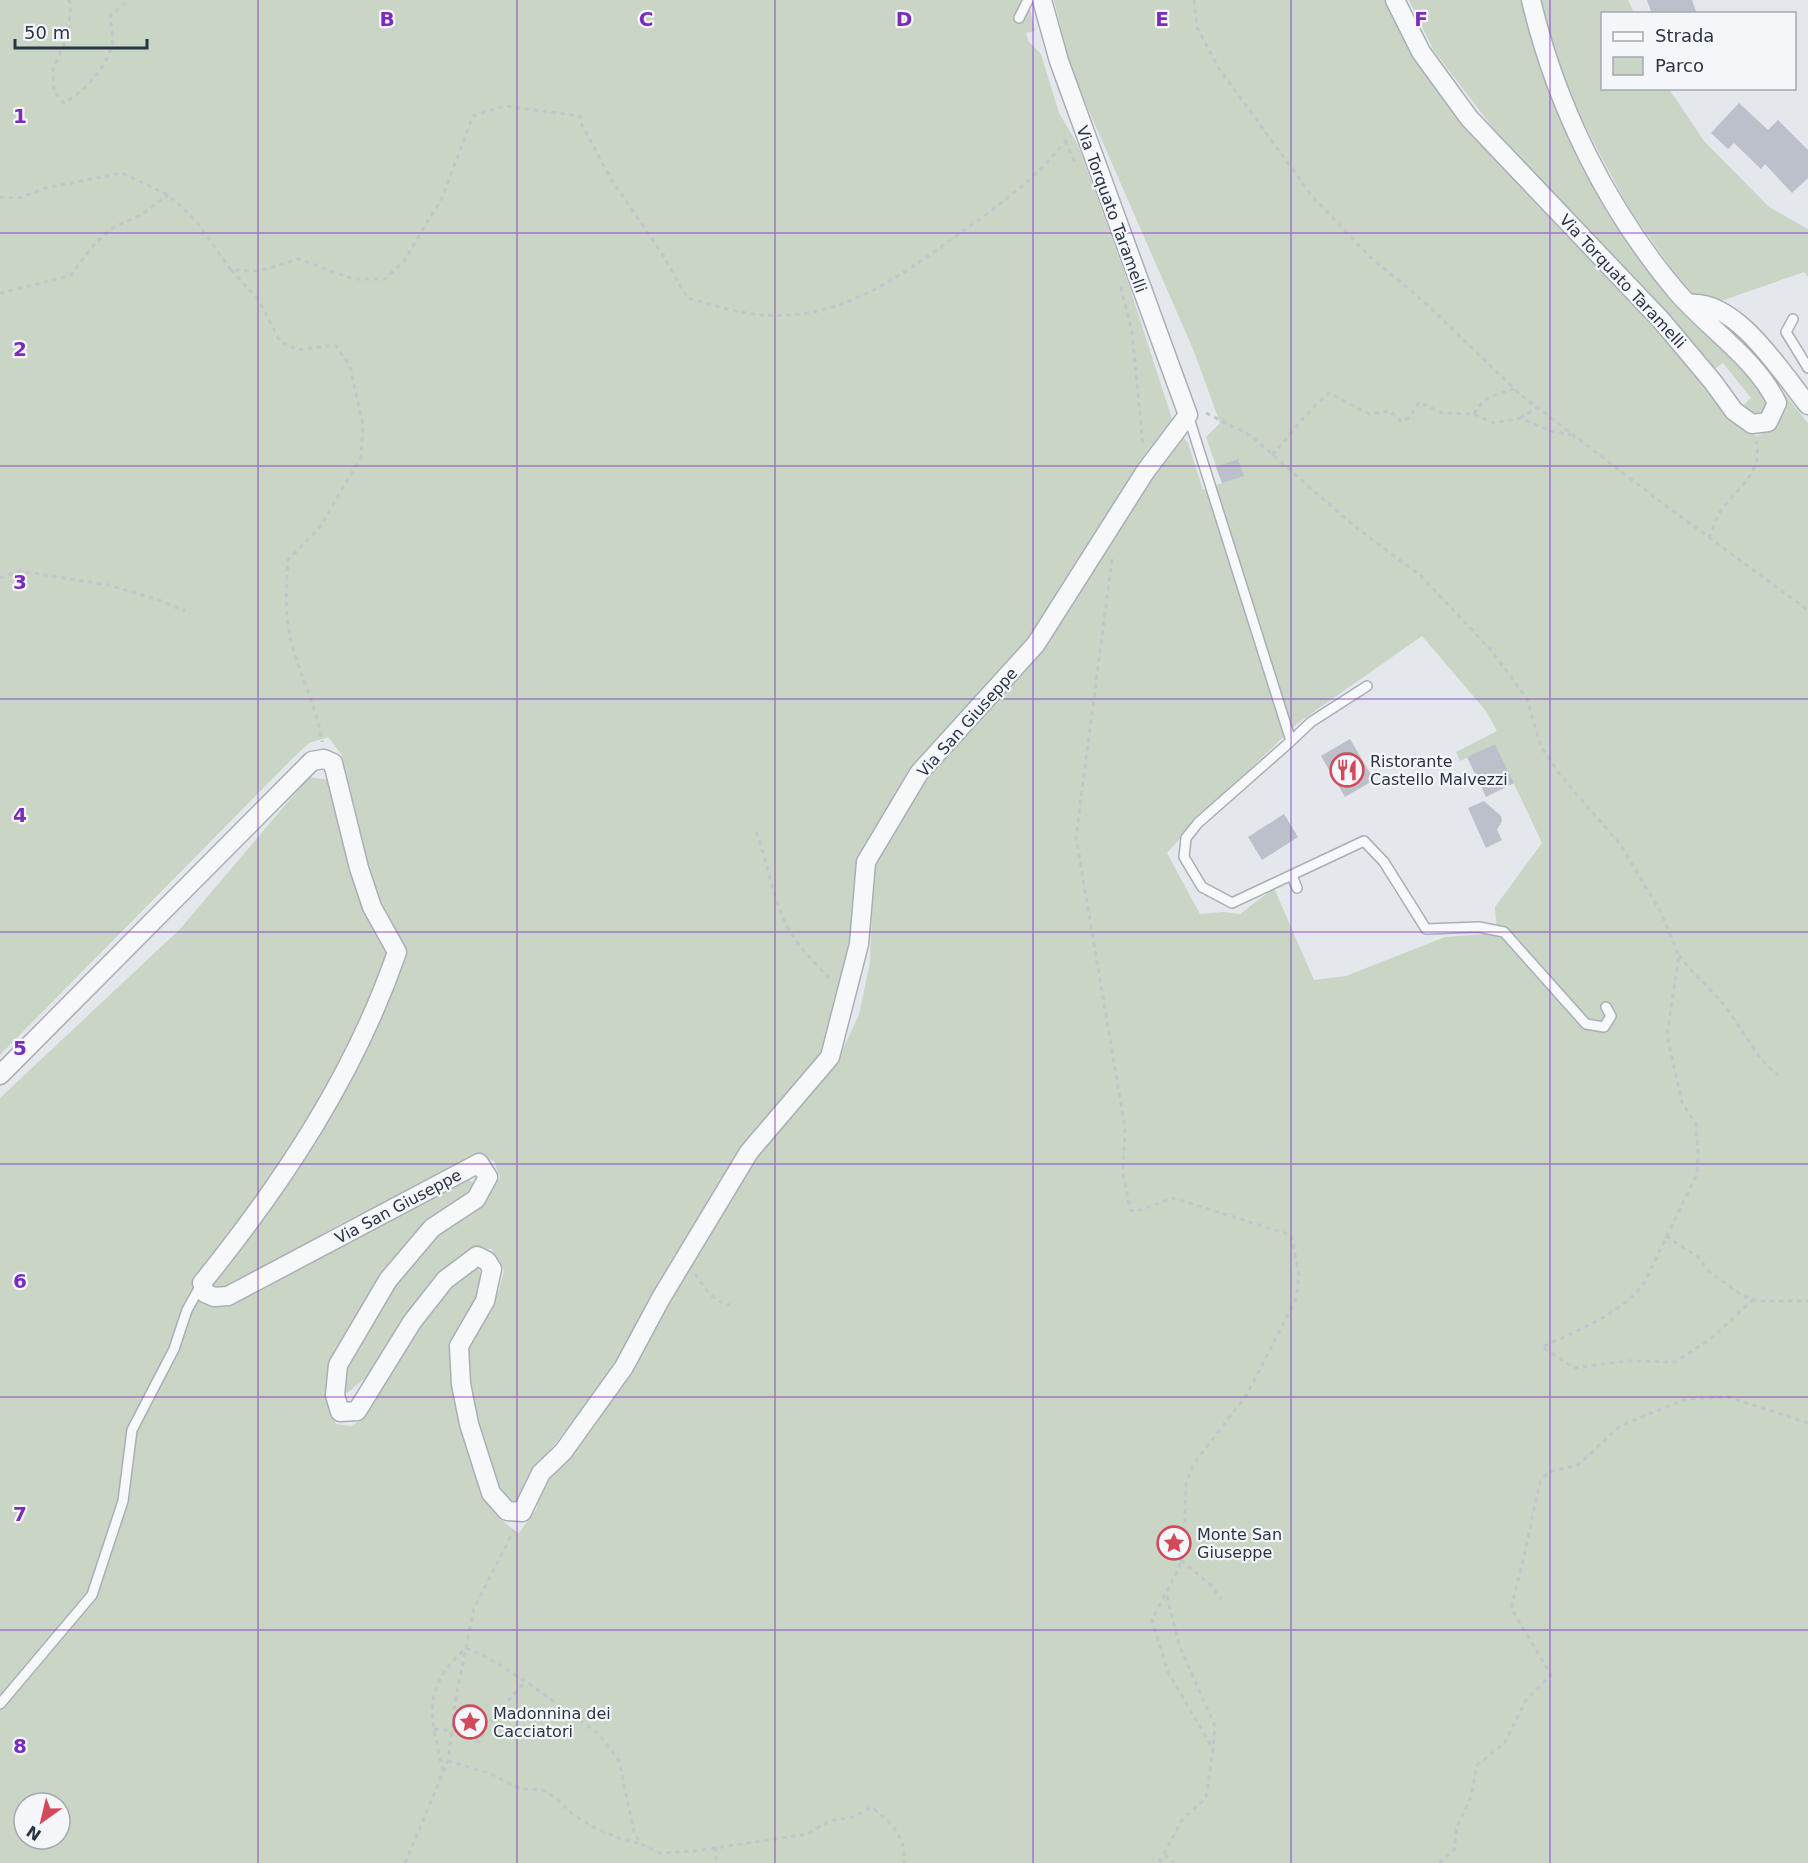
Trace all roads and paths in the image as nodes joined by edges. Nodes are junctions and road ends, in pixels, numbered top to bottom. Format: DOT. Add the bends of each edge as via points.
graph roads {
  1 [pos="68,0"];
  2 [pos="129,0"];
  3 [pos="1028,0"];
  4 [pos="1042,0"];
  5 [pos="1194,0"];
  6 [pos="1395,0"];
  7 [pos="1531,0"];
  8 [pos="1019,18"];
  9 [pos="1080,122"];
  10 [pos="168,195"];
  11 [pos="0,197"];
  12 [pos="231,270"];
  13 [pos="1119,281"];
  14 [pos="0,293"];
  15 [pos="1688,304"];
  16 [pos="1793,319"];
  17 [pos="1808,368"];
  18 [pos="1514,389"];
  19 [pos="1808,405"];
  20 [pos="1537,408"];
  21 [pos="1186,409"];
  22 [pos="1474,414"];
  23 [pos="1521,418"];
  24 [pos="1752,424"];
  25 [pos="1572,435"];
  26 [pos="1272,455"];
  27 [pos="1145,472"];
  28 [pos="1709,538"];
  29 [pos="1113,550"];
  30 [pos="0,578"];
  31 [pos="1808,610"];
  32 [pos="185,611"];
  33 [pos="1367,686"];
  34 [pos="319,725"];
  35 [pos="1291,741"];
  36 [pos="756,832"];
  37 [pos="1292,876"];
  38 [pos="1297,888"];
  39 [pos="1679,955"];
  40 [pos="846,994"];
  41 [pos="1606,1007"];
  42 [pos="1778,1075"];
  43 [pos="0,1076"];
  44 [pos="1666,1236"];
  45 [pos="689,1251"];
  46 [pos="202,1283"];
  47 [pos="1753,1300"];
  48 [pos="1808,1301"];
  49 [pos="730,1305"];
  50 [pos="1808,1423"];
  51 [pos="522,1512"];
  52 [pos="1181,1560"];
  53 [pos="1167,1594"];
  54 [pos="1221,1600"];
  55 [pos="466,1648"];
  56 [pos="524,1683"];
  57 [pos="0,1704"];
  58 [pos="434,1729"];
  59 [pos="452,1729"];
  60 [pos="1213,1749"];
  61 [pos="448,1761"];
  62 [pos="443,1771"];
  63 [pos="641,1844"];
  64 [pos="716,1847"];
  65 [pos="1165,1855"];
  66 [pos="405,1863"];
  67 [pos="716,1863"];
  68 [pos="904,1863"];
  69 [pos="1159,1863"];
  70 [pos="1174,1863"];
  71 [pos="1439,1863"];
  1 -- 2 [label="path" via="68,36 53,69 54,92 64,104 84,92 111,50 110,16"];
  3 -- 8 [label="lane"];
  4 -- 9 [label="street, Via Torquato Taramelli"];
  5 -- 18 [label="path" via="1197,27 1218,67 1312,196 1368,255 1422,300"];
  6 -- 24 [label="street, Via Torquato Taramelli" via="1421,52 1469,118 1661,320 1734,411"];
  7 -- 15 [label="street, Via Torquato Taramelli" via="1542,47 1566,113 1628,226"];
  9 -- 12 [label="path" via="1054,156 1001,204 886,285 823,310 762,315 687,298 611,179 580,116 505,105 473,116 442,198 404,261 385,279 353,279 299,259 259,271"];
  9 -- 21 [label="street, Via Torquato Taramelli"];
  10 -- 11 [label="path" via="122,173 45,188 19,198"];
  10 -- 12 [label="path" via="197,222"];
  10 -- 14 [label="path" via="141,215 114,227 95,243 70,276"];
  12 -- 34 [label="path" via="258,299 280,341 297,350 335,345 350,366 363,425 361,457 320,527 288,560 285,604 293,648"];
  13 -- 27 [label="path" via="1132,332"];
  15 -- 19 [label="street, Via Torquato Taramelli" via="1720,308 1742,327"];
  15 -- 24 [label="street, Via Torquato Taramelli" via="1769,386 1777,404 1768,422"];
  16 -- 17 [label="lane" via="1786,332"];
  18 -- 20 [label="path"];
  18 -- 22 [label="path" via="1480,402"];
  20 -- 23 [label="path"];
  20 -- 25 [label="path"];
  21 -- 26 [label="path" via="1250,435"];
  21 -- 27 [label="street, Via San Giuseppe"];
  21 -- 35 [label="lane"];
  22 -- 23 [label="path" via="1498,423"];
  22 -- 26 [label="path" via="1442,413 1419,402 1402,422 1390,411 1369,414 1329,393 1294,425"];
  23 -- 25 [label="path"];
  24 -- 28 [label="path" via="1758,460 1748,479 1722,509"];
  25 -- 28 [label="path"];
  26 -- 39 [label="path" via="1354,526 1421,576 1491,650 1527,699 1541,747 1620,844 1660,911"];
  27 -- 40 [label="street, Via San Giuseppe" via="1036,644 919,773 866,861 859,944"];
  28 -- 31 [label="path"];
  29 -- 52 [label="path" via="1076,837 1125,1128 1123,1173 1130,1209 1134,1212 1173,1198 1291,1235 1299,1275 1296,1299 1267,1359 1246,1396 1194,1463 1186,1483"];
  30 -- 32 [label="path" via="20,571 108,585"];
  33 -- 35 [label="lane" via="1311,722"];
  35 -- 37 [label="lane" via="1198,823 1186,838 1184,857 1202,887 1232,903"];
  36 -- 40 [label="path" via="768,878 791,933"];
  37 -- 38 [label="lane"];
  37 -- 41 [label="lane" via="1365,841 1384,862 1426,929 1479,927 1504,932 1586,1024 1604,1027 1611,1016"];
  39 -- 42 [label="path"];
  39 -- 44 [label="path" via="1667,1035 1682,1103 1696,1124 1698,1153 1697,1174"];
  40 -- 45 [label="street, Via San Giuseppe" via="830,1057 749,1152"];
  43 -- 46 [label="street" via="312,761 324,759 333,763 372,907 397,952 380,1001 319,1120 256,1216"];
  44 -- 47 [label="path" via="1698,1257 1724,1283"];
  44 -- 47 [label="path" via="1635,1294 1599,1320 1542,1347 1574,1368 1627,1361 1676,1362 1710,1339"];
  45 -- 49 [label="path" via="695,1274 711,1296"];
  45 -- 51 [label="street, Via San Giuseppe" via="624,1367 563,1452 541,1473"];
  46 -- 51 [label="street, Via San Giuseppe" via="205,1293 228,1296 480,1163 488,1177 476,1198 432,1228 388,1280 338,1365 335,1395 340,1412 357,1411 412,1322 446,1280 477,1256 488,1261 492,1269 485,1301 459,1346 461,1384 491,1493 507,1511"];
  46 -- 57 [label="lane" via="174,1349 132,1430 123,1502 92,1595"];
  47 -- 48 [label="path"];
  50 -- 71 [label="path" via="1728,1397 1686,1399 1620,1426 1578,1466 1548,1472 1540,1482 1511,1608 1551,1675 1526,1700 1504,1744 1478,1765 1472,1797 1457,1826 1454,1850"];
  51 -- 55 [label="path" via="474,1608"];
  52 -- 53 [label="path"];
  52 -- 54 [label="path" via="1212,1586"];
  53 -- 60 [label="path" via="1179,1645 1215,1726"];
  53 -- 60 [label="path" via="1152,1620 1168,1672"];
  55 -- 56 [label="path"];
  55 -- 58 [label="path" via="445,1668 435,1690 431,1715"];
  55 -- 59 [label="path"];
  56 -- 59 [label="path" via="487,1725 479,1742 466,1731"];
  56 -- 63 [label="path" via="599,1734 619,1761 634,1832"];
  58 -- 59 [label="path"];
  58 -- 62 [label="path"];
  59 -- 61 [label="path"];
  60 -- 65 [label="path" via="1206,1798 1182,1820"];
  61 -- 62 [label="path"];
  61 -- 63 [label="path" via="489,1773 521,1789 543,1790 593,1827"];
  62 -- 66 [label="path"];
  63 -- 64 [label="path" via="660,1853"];
  64 -- 67 [label="path"];
  64 -- 68 [label="path" via="808,1834 829,1821 853,1817 872,1807 890,1822 905,1845"];
  65 -- 69 [label="path"];
  65 -- 70 [label="path"];
}
